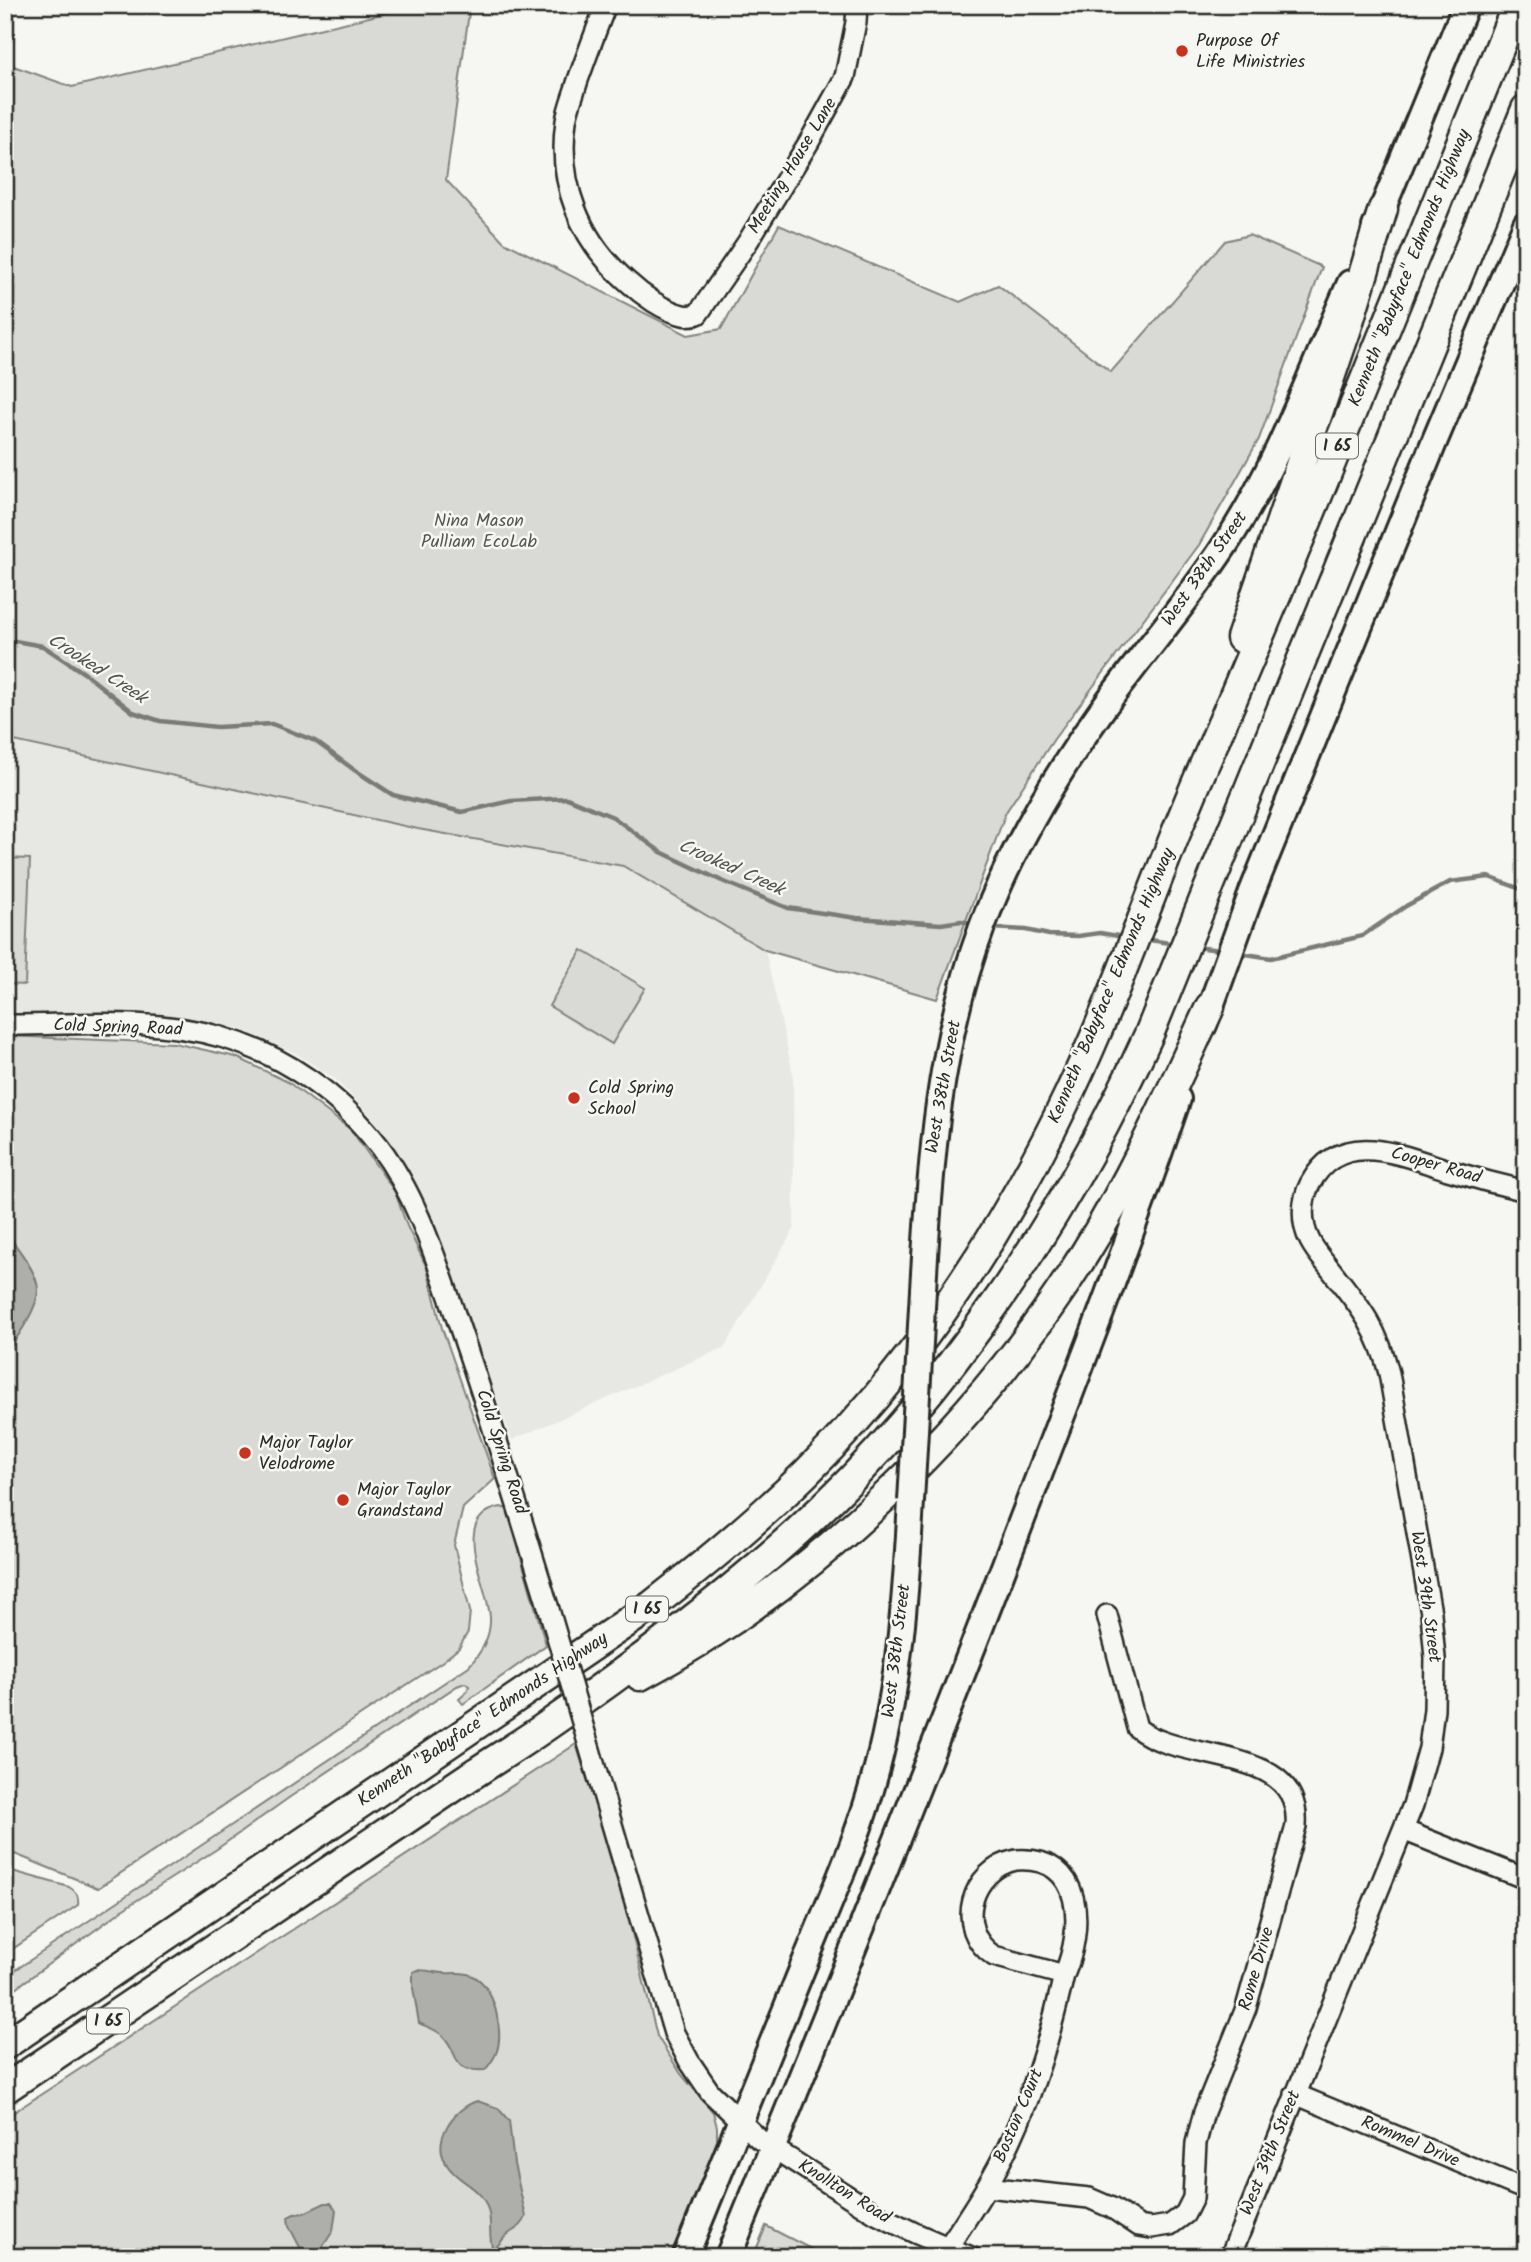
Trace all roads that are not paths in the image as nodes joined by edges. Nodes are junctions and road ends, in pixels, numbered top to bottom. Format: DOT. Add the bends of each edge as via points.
graph roads {
  1 [pos="606,5"];
  2 [pos="857,5"];
  3 [pos="1466,5"];
  4 [pos="1517,5"];
  5 [pos="1526,109"];
  6 [pos="1383,209"];
  7 [pos="1526,224"];
  8 [pos="1198,781"];
  9 [pos="1210,1007"];
  10 [pos="5,1025"];
  11 [pos="1313,1179"];
  12 [pos="1526,1191"];
  13 [pos="1107,1615"];
  14 [pos="547,1726"];
  15 [pos="1403,1830"];
  16 [pos="1526,1879"];
  17 [pos="1064,1975"];
  18 [pos="5,2045"];
  19 [pos="5,2089"];
  20 [pos="1295,2094"];
  21 [pos="740,2123"];
  22 [pos="766,2143"];
  23 [pos="986,2187"];
  24 [pos="1526,2190"];
  25 [pos="948,2247"];
  26 [pos="685,2257"];
  27 [pos="727,2257"];
  28 [pos="971,2257"];
  29 [pos="1230,2257"];
  1 -- 2 [label="street, Meeting House Lane" via="566,120 563,151 568,189 588,236 615,271 639,291 684,316 698,314 809,142 845,77"];
  3 -- 6 [label="main road, West 38th Street"];
  4 -- 8 [label="highway, Kenneth \"Babyface\" Edmonds Highway / I 65"];
  5 -- 14 [label="highway, I 65" via="1161,1005 1123,1090 1055,1213 1000,1297 913,1410 841,1488 769,1557 693,1619"];
  6 -- 8 [label="highway" via="1234,657"];
  6 -- 21 [label="main road, West 38th Street, bridge" via="1283,439 1241,520 1064,765 1032,818 982,928 949,1043 936,1113 900,1645 889,1716 854,1840"];
  7 -- 9 [label="main road" via="1252,892"];
  8 -- 18 [label="highway, Kenneth \"Babyface\" Edmonds Highway / I 65" via="1071,1089 1025,1180 927,1331 838,1439 713,1557 625,1625"];
  9 -- 14 [label="highway" via="1144,1148 1085,1253 1017,1350 946,1435 861,1518 769,1593 675,1658"];
  9 -- 22 [label="main road" via="1136,1223 887,1869"];
  10 -- 21 [label="street, Cold Spring Road, bridge" via="158,1026 220,1037 256,1049 306,1075 346,1108 379,1146 428,1237 490,1416 670,2021 702,2082"];
  11 -- 12 [label="street, Cooper Road" via="1330,1160 1367,1149"];
  11 -- 15 [label="street, West 39th Street" via="1303,1215 1309,1240 1380,1341 1431,1614 1436,1658 1434,1716 1421,1780"];
  13 -- 23 [label="street, Rome Drive" via="1137,1728 1163,1743 1268,1771 1290,1794 1296,1826 1246,2008 1204,2112 1196,2143 1193,2198 1185,2214 1170,2225 1152,2228 1139,2226 1089,2198"];
  14 -- 19 [label="highway, I 65"];
  15 -- 16 [label="street"];
  15 -- 20 [label="street, West 39th Street"];
  17 -- 17 [label="street, Boston Court" via="1077,1926 1064,1876 1029,1859 992,1870 972,1902 971,1915 985,1950"];
  17 -- 23 [label="street, Boston Court" via="1035,2082 1011,2142"];
  20 -- 24 [label="street, Rommel Drive"];
  20 -- 29 [label="street, West 39th Street"];
  21 -- 22 [label="street, Cold Spring Road"];
  21 -- 26 [label="main road, West 38th Street"];
  22 -- 25 [label="street, Knollton Road" via="876,2214"];
  22 -- 27 [label="main road"];
  23 -- 25 [label="street, Boston Court"];
  25 -- 28 [label="street, Knollton Road"];
}
